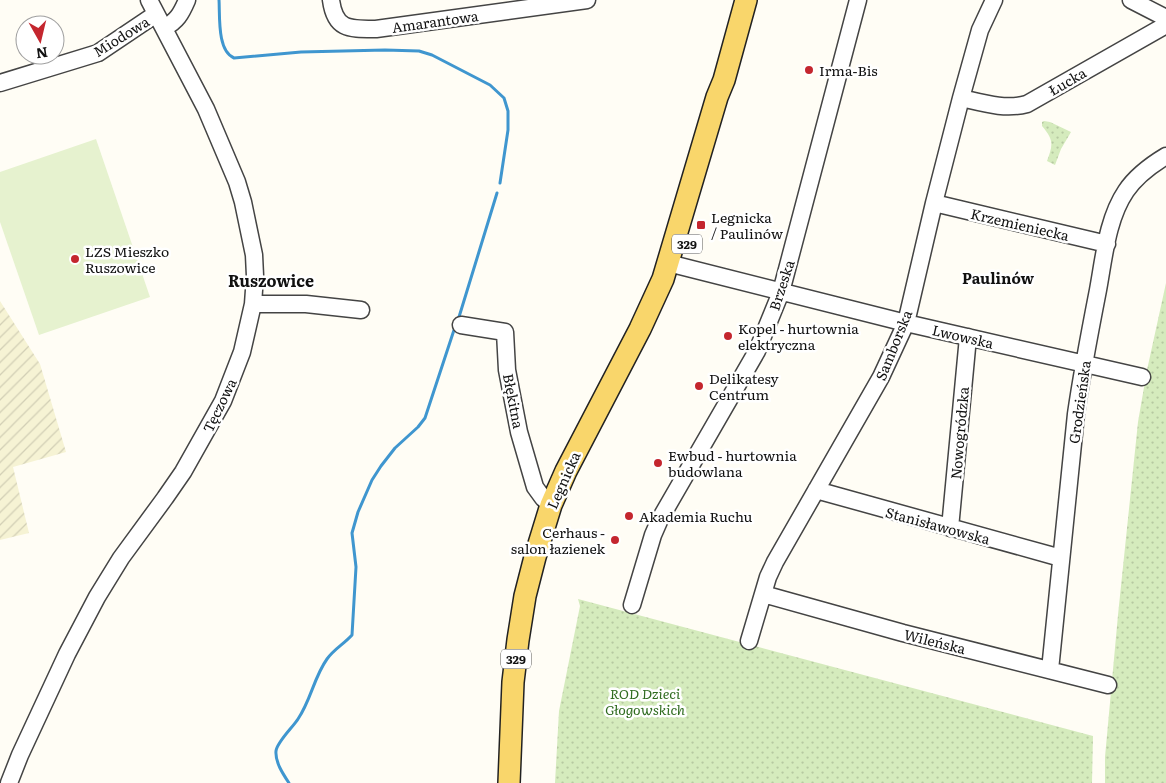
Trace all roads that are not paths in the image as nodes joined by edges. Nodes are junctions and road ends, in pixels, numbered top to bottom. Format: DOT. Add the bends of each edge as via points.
graph roads {
  1 [pos="187,0"];
  2 [pos="331,0"];
  3 [pos="587,0"];
  4 [pos="746,0"];
  5 [pos="858,0"];
  6 [pos="994,0"];
  7 [pos="1131,0"];
  8 [pos="156,14"];
  9 [pos="1166,18"];
  10 [pos="1166,25"];
  11 [pos="0,83"];
  12 [pos="961,98"];
  13 [pos="1166,156"];
  14 [pos="934,203"];
  15 [pos="1107,244"];
  16 [pos="674,264"];
  17 [pos="781,292"];
  18 [pos="253,304"];
  19 [pos="362,310"];
  20 [pos="906,322"];
  21 [pos="461,325"];
  22 [pos="968,337"];
  23 [pos="1084,363"];
  24 [pos="1142,377"];
  25 [pos="816,490"];
  26 [pos="551,505"];
  27 [pos="950,528"];
  28 [pos="1061,558"];
  29 [pos="763,594"];
  30 [pos="632,605"];
  31 [pos="749,641"];
  32 [pos="1050,670"];
  33 [pos="1108,685"];
  34 [pos="9,783"];
  35 [pos="509,783"];
  1 -- 8 [label="street, Miodowa" via="176,21"];
  2 -- 3 [label="street, Amarantowa" via="339,23 357,29"];
  4 -- 16 [label="main road, Legnicka / 329"];
  5 -- 17 [label="street, Brzeska"];
  6 -- 12 [label="street, Samborska" via="980,30"];
  7 -- 9 [label="street"];
  8 -- 11 [label="street, Miodowa" via="98,53"];
  8 -- 18 [label="street, Tęczowa" via="206,109 241,195 254,255"];
  10 -- 12 [label="street, Łucka" via="1027,104 1002,107"];
  12 -- 14 [label="street, Samborska"];
  13 -- 15 [label="street, Grodzieńska" via="1126,191 1117,208"];
  14 -- 15 [label="street, Krzemieniecka"];
  14 -- 20 [label="street, Samborska"];
  15 -- 23 [label="street, Grodzieńska"];
  16 -- 17 [label="street, Lwowska"];
  16 -- 26 [label="main road, Legnicka / 329" via="674,286 656,323 633,360 608,391"];
  17 -- 20 [label="street, Lwowska"];
  17 -- 30 [label="street, Brzeska" via="757,351 660,519"];
  18 -- 19 [label="street" via="306,304"];
  18 -- 34 [label="street, Tęczowa" via="242,352 223,401 183,472 97,597 67,654"];
  20 -- 22 [label="street, Lwowska"];
  20 -- 25 [label="street, Samborska" via="881,377"];
  21 -- 26 [label="street, Błękitna" via="505,332 519,432 535,487"];
  22 -- 23 [label="street, Lwowska"];
  22 -- 27 [label="street, Nowogródzka"];
  23 -- 24 [label="street, Lwowska"];
  23 -- 28 [label="street, Grodzieńska"];
  25 -- 27 [label="street, Stanisławowska"];
  25 -- 29 [label="street, Samborska" via="775,562"];
  26 -- 35 [label="main road, Legnicka / 329" via="527,588 518,640"];
  27 -- 28 [label="street, Stanisławowska"];
  28 -- 32 [label="street, Grodzieńska"];
  29 -- 31 [label="street, Samborska"];
  29 -- 32 [label="street, Wileńska"];
  32 -- 33 [label="street, Wileńska"];
}
